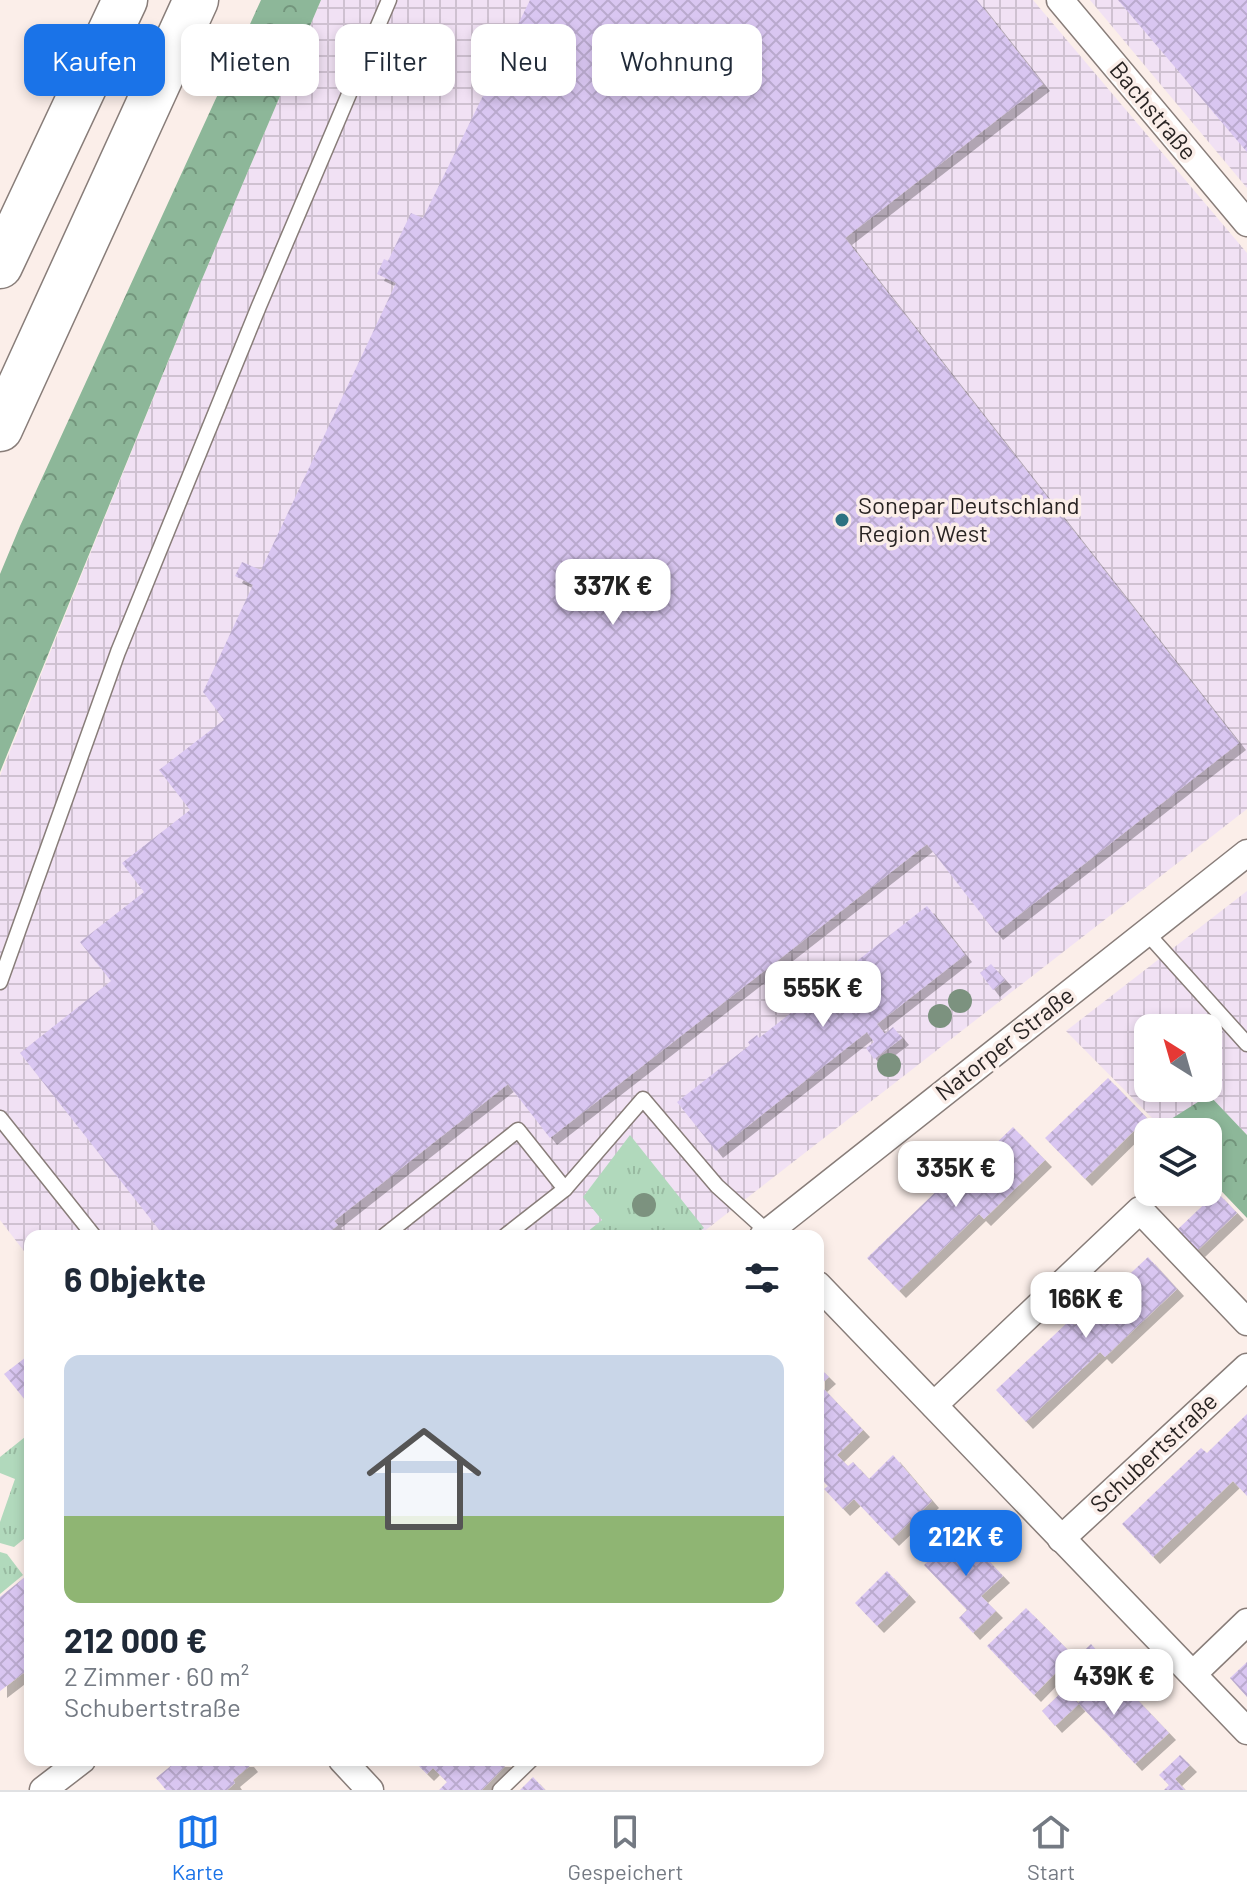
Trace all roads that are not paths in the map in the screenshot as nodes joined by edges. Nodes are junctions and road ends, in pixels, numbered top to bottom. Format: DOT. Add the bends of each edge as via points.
graph roads {
  1 [pos="125,0"];
  2 [pos="196,0"];
  3 [pos="389,0"];
  4 [pos="1060,0"];
  5 [pos="38,184"];
  6 [pos="1247,223"];
  7 [pos="0,244"];
  8 [pos="0,266"];
  9 [pos="0,429"];
  10 [pos="1247,853"];
  11 [pos="1146,932"];
  12 [pos="0,982"];
  13 [pos="1247,1044"];
  14 [pos="0,1118"];
  15 [pos="565,1189"];
  16 [pos="89,1230"];
  17 [pos="392,1230"];
  18 [pos="513,1230"];
  19 [pos="762,1230"];
  20 [pos="773,1230"];
  21 [pos="824,1291"];
  22 [pos="1247,1322"];
  23 [pos="1247,1367"];
  24 [pos="934,1405"];
  25 [pos="1061,1539"];
  26 [pos="1247,1622"];
  27 [pos="1193,1674"];
  28 [pos="1247,1731"];
  29 [pos="74,1766"];
  30 [pos="348,1766"];
  31 [pos="525,1766"];
  32 [pos="43,1790"];
  33 [pos="370,1790"];
  34 [pos="500,1790"];
  1 -- 5 [label="highway"];
  2 -- 9 [label="highway"];
  3 -- 12 [label="lane" via="118,652"];
  4 -- 6 [label="street, Bachstraße"];
  5 -- 7 [label="highway"];
  5 -- 8 [label="highway"];
  10 -- 11 [label="street, Natorper Straße"];
  11 -- 13 [label="lane"];
  11 -- 20 [label="street, Natorper Straße"];
  14 -- 16 [label="lane"];
  15 -- 17 [label="lane" via="518,1130"];
  15 -- 18 [label="lane"];
  15 -- 19 [label="lane" via="643,1099"];
  21 -- 24 [label="street"];
  22 -- 24 [label="street" via="1140,1210"];
  23 -- 25 [label="street, Schubertstraße"];
  24 -- 25 [label="street"];
  25 -- 27 [label="street"];
  26 -- 27 [label="street"];
  27 -- 28 [label="street"];
  29 -- 32 [label="street"];
  30 -- 33 [label="street"];
  31 -- 34 [label="lane"];
}
